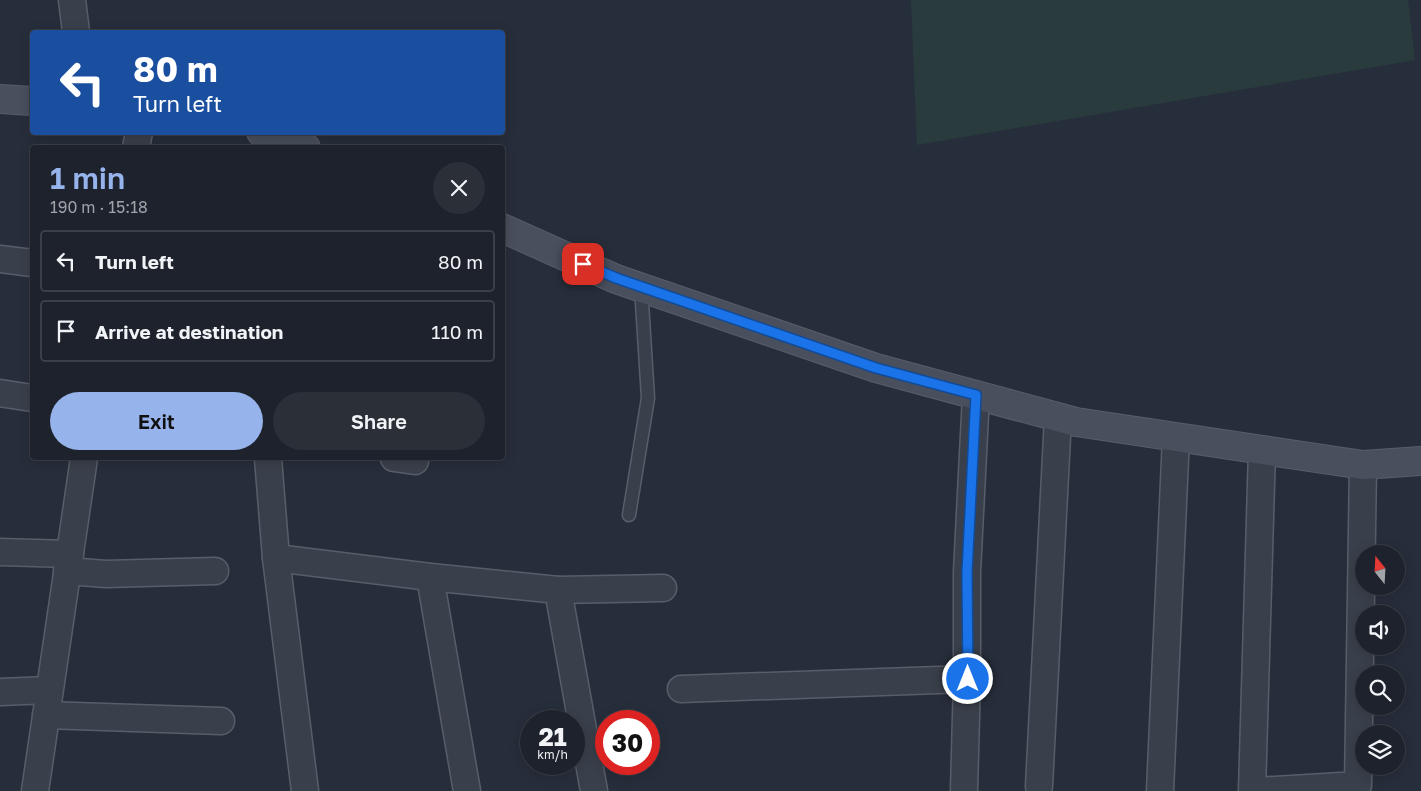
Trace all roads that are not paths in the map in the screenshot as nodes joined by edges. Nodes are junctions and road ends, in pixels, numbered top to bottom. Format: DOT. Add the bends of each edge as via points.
graph roads {
  1 [pos="72,0"];
  2 [pos="76,30"];
  3 [pos="0,99"];
  4 [pos="30,101"];
  5 [pos="269,135"];
  6 [pos="298,145"];
  7 [pos="505,229"];
  8 [pos="0,258"];
  9 [pos="30,263"];
  10 [pos="641,287"];
  11 [pos="0,393"];
  12 [pos="976,395"];
  13 [pos="30,398"];
  14 [pos="1058,416"];
  15 [pos="1176,437"];
  16 [pos="1262,450"];
  17 [pos="84,460"];
  18 [pos="268,460"];
  19 [pos="1421,460"];
  20 [pos="1363,465"];
  21 [pos="629,515"];
  22 [pos="0,552"];
  23 [pos="276,558"];
  24 [pos="68,563"];
  25 [pos="215,571"];
  26 [pos="430,577"];
  27 [pos="663,588"];
  28 [pos="558,590"];
  29 [pos="968,679"];
  30 [pos="681,689"];
  31 [pos="0,692"];
  32 [pos="48,703"];
  33 [pos="221,721"];
  34 [pos="1039,786"];
  35 [pos="35,791"];
  36 [pos="305,791"];
  37 [pos="466,791"];
  38 [pos="594,791"];
  39 [pos="964,791"];
  40 [pos="1160,791"];
  41 [pos="1254,791"];
  1 -- 2 [label="street"];
  3 -- 4 [label="street"];
  5 -- 6 [label="street"];
  7 -- 10 [label="street"];
  8 -- 9 [label="street"];
  10 -- 12 [label="street" via="876,368"];
  10 -- 21 [label="lane" via="648,398"];
  11 -- 13 [label="street"];
  12 -- 14 [label="street"];
  12 -- 29 [label="street" via="967,572"];
  14 -- 15 [label="street" via="1076,422"];
  14 -- 34 [label="street"];
  15 -- 16 [label="street"];
  15 -- 40 [label="street"];
  16 -- 20 [label="street"];
  16 -- 41 [label="street"];
  17 -- 24 [label="street"];
  18 -- 23 [label="street"];
  19 -- 20 [label="street"];
  20 -- 41 [label="street" via="1358,785"];
  22 -- 24 [label="street"];
  23 -- 26 [label="street"];
  23 -- 36 [label="street"];
  24 -- 25 [label="street" via="106,574"];
  24 -- 32 [label="street"];
  26 -- 28 [label="street"];
  26 -- 37 [label="street"];
  27 -- 28 [label="street"];
  28 -- 38 [label="street"];
  29 -- 30 [label="street"];
  29 -- 39 [label="street"];
  31 -- 32 [label="street"];
  32 -- 33 [label="street"];
  32 -- 35 [label="street"];
}
